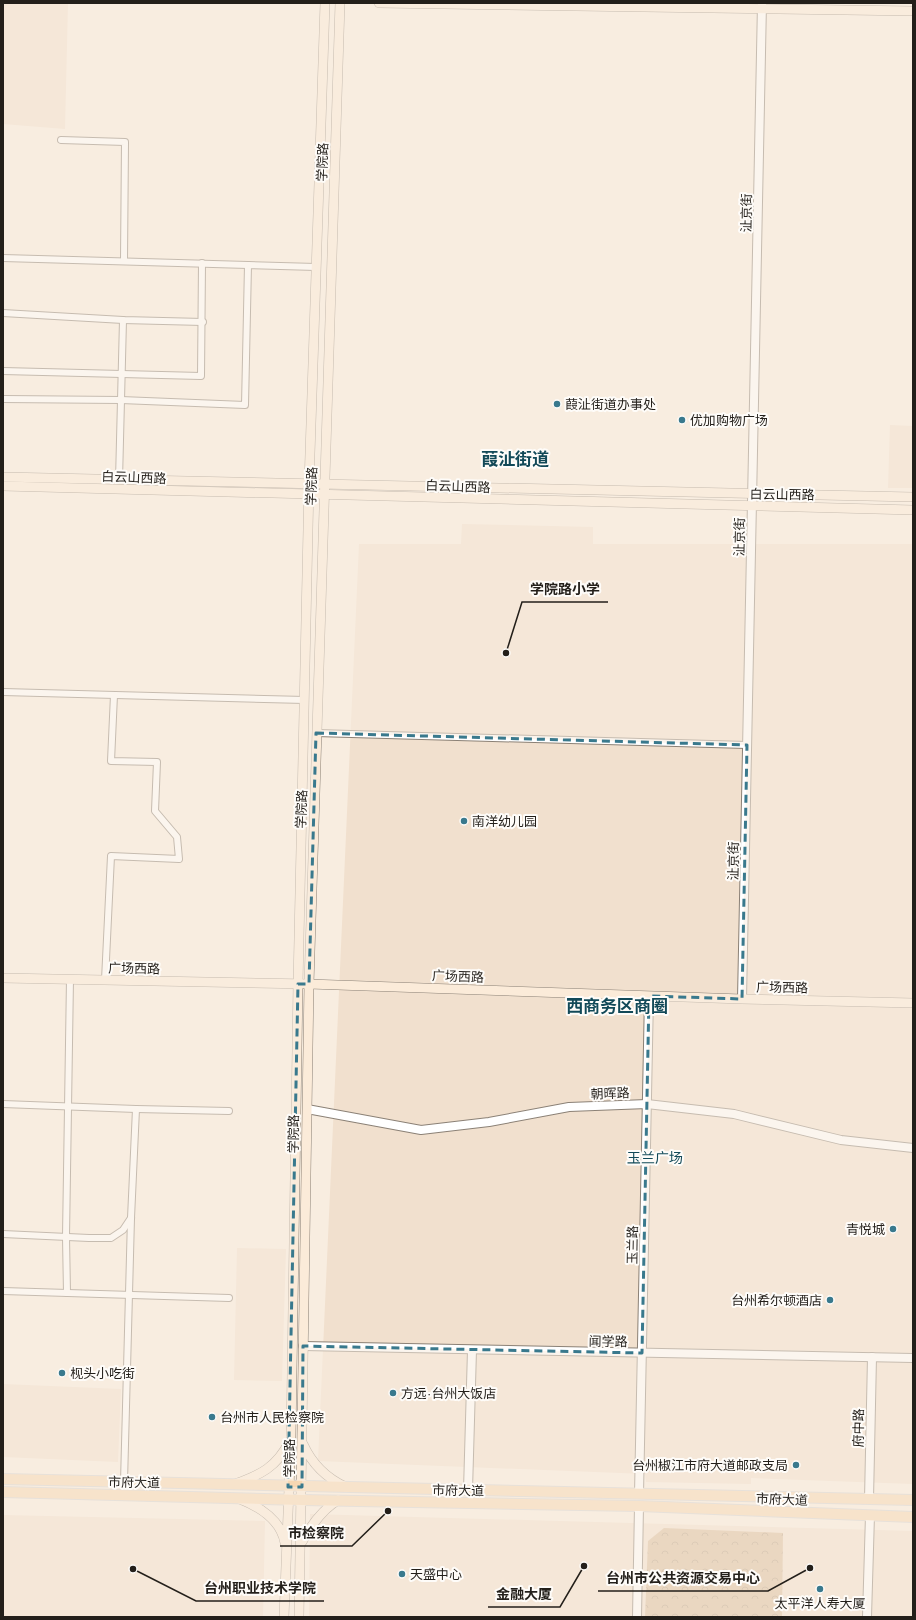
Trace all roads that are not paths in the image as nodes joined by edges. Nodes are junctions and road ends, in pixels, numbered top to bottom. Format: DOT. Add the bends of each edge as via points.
graph roads {
  1 [pos="325,3"];
  2 [pos="340,3"];
  3 [pos="379,3"];
  4 [pos="762,6"];
  5 [pos="913,12"];
  6 [pos="61,140"];
  7 [pos="3,258"];
  8 [pos="124,261"];
  9 [pos="202,263"];
  10 [pos="248,265"];
  11 [pos="316,267"];
  12 [pos="3,313"];
  13 [pos="123,320"];
  14 [pos="203,322"];
  15 [pos="3,371"];
  16 [pos="122,373"];
  17 [pos="3,399"];
  18 [pos="122,400"];
  19 [pos="3,477"];
  20 [pos="119,480"];
  21 [pos="309,484"];
  22 [pos="324,484"];
  23 [pos="3,486"];
  24 [pos="752,494"];
  25 [pos="309,495"];
  26 [pos="324,495"];
  27 [pos="913,497"];
  28 [pos="752,507"];
  29 [pos="913,510"];
  30 [pos="3,692"];
  31 [pos="114,695"];
  32 [pos="305,700"];
  33 [pos="316,733"];
  34 [pos="747,745"];
  35 [pos="3,978"];
  36 [pos="70,980"];
  37 [pos="105,980"];
  38 [pos="298,984"];
  39 [pos="308,984"];
  40 [pos="649,996"];
  41 [pos="742,999"];
  42 [pos="913,1003"];
  43 [pos="3,1104"];
  44 [pos="647,1104"];
  45 [pos="68,1106"];
  46 [pos="136,1109"];
  47 [pos="307,1109"];
  48 [pos="229,1111"];
  49 [pos="913,1148"];
  50 [pos="131,1218"];
  51 [pos="3,1234"];
  52 [pos="66,1237"];
  53 [pos="3,1291"];
  54 [pos="67,1293"];
  55 [pos="129,1295"];
  56 [pos="229,1298"];
  57 [pos="303,1346"];
  58 [pos="472,1350"];
  59 [pos="642,1353"];
  60 [pos="872,1357"];
  61 [pos="913,1358"];
  62 [pos="291,1437"];
  63 [pos="302,1442"];
  64 [pos="3,1479"];
  65 [pos="124,1482"];
  66 [pos="231,1485"];
  67 [pos="288,1487"];
  68 [pos="302,1487"];
  69 [pos="350,1488"];
  70 [pos="468,1490"];
  71 [pos="3,1492"];
  72 [pos="639,1494"];
  73 [pos="238,1498"];
  74 [pos="288,1499"];
  75 [pos="869,1499"];
  76 [pos="302,1500"];
  77 [pos="338,1500"];
  78 [pos="913,1500"];
  79 [pos="639,1506"];
  80 [pos="870,1515"];
  81 [pos="913,1517"];
  82 [pos="301,1545"];
  83 [pos="286,1554"];
  84 [pos="284,1617"];
  85 [pos="299,1617"];
  86 [pos="637,1617"];
  87 [pos="867,1617"];
  1 -- 11 [label="main road, 学院路"];
  2 -- 22 [label="main road, 学院路"];
  3 -- 4 [label="main road"];
  4 -- 5 [label="main road"];
  4 -- 24 [label="street, 沚京街"];
  6 -- 8 [label="street" via="124,142"];
  7 -- 8 [label="street"];
  8 -- 9 [label="street"];
  9 -- 10 [label="street"];
  9 -- 14 [label="street"];
  10 -- 11 [label="street"];
  10 -- 18 [label="street" via="244,405"];
  11 -- 21 [label="main road, 学院路"];
  12 -- 13 [label="street"];
  13 -- 14 [label="street"];
  13 -- 16 [label="street"];
  14 -- 16 [label="street" via="202,376"];
  15 -- 16 [label="street"];
  16 -- 18 [label="street"];
  17 -- 18 [label="street"];
  18 -- 20 [label="street"];
  19 -- 20 [label="main road, 白云山西路"];
  20 -- 21 [label="main road, 白云山西路"];
  21 -- 22 [label="main road, 白云山西路"];
  21 -- 25 [label="main road, 学院路"];
  22 -- 24 [label="main road, 白云山西路"];
  22 -- 26 [label="main road, 学院路"];
  23 -- 25 [label="main road, 白云山西路"];
  24 -- 27 [label="main road, 白云山西路"];
  24 -- 28 [label="street, 沚京街"];
  25 -- 26 [label="main road, 白云山西路"];
  25 -- 32 [label="main road, 学院路"];
  26 -- 28 [label="main road, 白云山西路"];
  26 -- 33 [label="main road, 学院路"];
  28 -- 29 [label="main road, 白云山西路"];
  28 -- 34 [label="street, 沚京街"];
  30 -- 31 [label="street"];
  31 -- 32 [label="street"];
  31 -- 37 [label="street" via="111,762 157,762 155,811 177,837 179,859 111,856"];
  32 -- 38 [label="main road, 学院路"];
  33 -- 34 [label="street"];
  33 -- 39 [label="main road, 学院路"];
  34 -- 41 [label="street, 沚京街"];
  35 -- 36 [label="main road, 广场西路"];
  36 -- 37 [label="main road, 广场西路"];
  36 -- 45 [label="street"];
  37 -- 38 [label="main road, 广场西路"];
  38 -- 39 [label="main road, 广场西路"];
  38 -- 62 [label="main road, 学院路"];
  39 -- 40 [label="main road, 广场西路"];
  39 -- 47 [label="main road, 学院路"];
  40 -- 41 [label="main road, 广场西路"];
  40 -- 44 [label="street, 玉兰路"];
  41 -- 42 [label="main road, 广场西路"];
  43 -- 45 [label="street"];
  44 -- 47 [label="street, 朝晖路" via="569,1107 489,1122 421,1130"];
  44 -- 49 [label="street, 朝晖路" via="734,1114 841,1140"];
  44 -- 59 [label="street, 玉兰路"];
  45 -- 46 [label="street"];
  45 -- 52 [label="street"];
  46 -- 48 [label="street"];
  46 -- 50 [label="street"];
  47 -- 57 [label="main road, 学院路"];
  50 -- 52 [label="street" via="123,1230 111,1238"];
  50 -- 55 [label="street"];
  51 -- 52 [label="street"];
  52 -- 54 [label="street"];
  53 -- 54 [label="street"];
  54 -- 55 [label="street"];
  55 -- 56 [label="street"];
  55 -- 65 [label="street"];
  57 -- 58 [label="street, 闻学路"];
  57 -- 63 [label="main road, 学院路"];
  58 -- 59 [label="street, 闻学路"];
  58 -- 70 [label="street"];
  59 -- 60 [label="street, 闻学路"];
  59 -- 72 [label="street, 玉兰路"];
  60 -- 61 [label="street, 闻学路"];
  60 -- 75 [label="street, 府中路"];
  62 -- 66 [label="main road" via="271,1467"];
  62 -- 67 [label="main road, 学院路"];
  63 -- 68 [label="main road, 学院路"];
  63 -- 69 [label="main road" via="317,1467 334,1481"];
  64 -- 65 [label="main road, 市府大道"];
  65 -- 66 [label="main road, 市府大道"];
  66 -- 67 [label="main road, 市府大道"];
  67 -- 68 [label="main road, 市府大道"];
  67 -- 74 [label="main road, 学院路"];
  68 -- 69 [label="main road, 市府大道"];
  68 -- 76 [label="main road, 学院路"];
  69 -- 70 [label="main road, 市府大道"];
  70 -- 72 [label="main road, 市府大道"];
  71 -- 73 [label="main road, 市府大道"];
  72 -- 75 [label="main road, 市府大道"];
  73 -- 74 [label="main road, 市府大道"];
  73 -- 83 [label="main road" via="261,1509 272,1518 284,1540"];
  74 -- 76 [label="main road, 市府大道"];
  74 -- 83 [label="main road, 学院路"];
  75 -- 78 [label="main road, 市府大道"];
  76 -- 77 [label="main road, 市府大道"];
  76 -- 82 [label="main road, 学院路"];
  77 -- 79 [label="main road, 市府大道"];
  77 -- 82 [label="main road" via="315,1521"];
  79 -- 80 [label="main road, 市府大道"];
  79 -- 86 [label="street"];
  80 -- 81 [label="main road, 市府大道"];
  80 -- 87 [label="street"];
  82 -- 85 [label="main road, 学院路"];
  83 -- 84 [label="main road, 学院路"];
}
